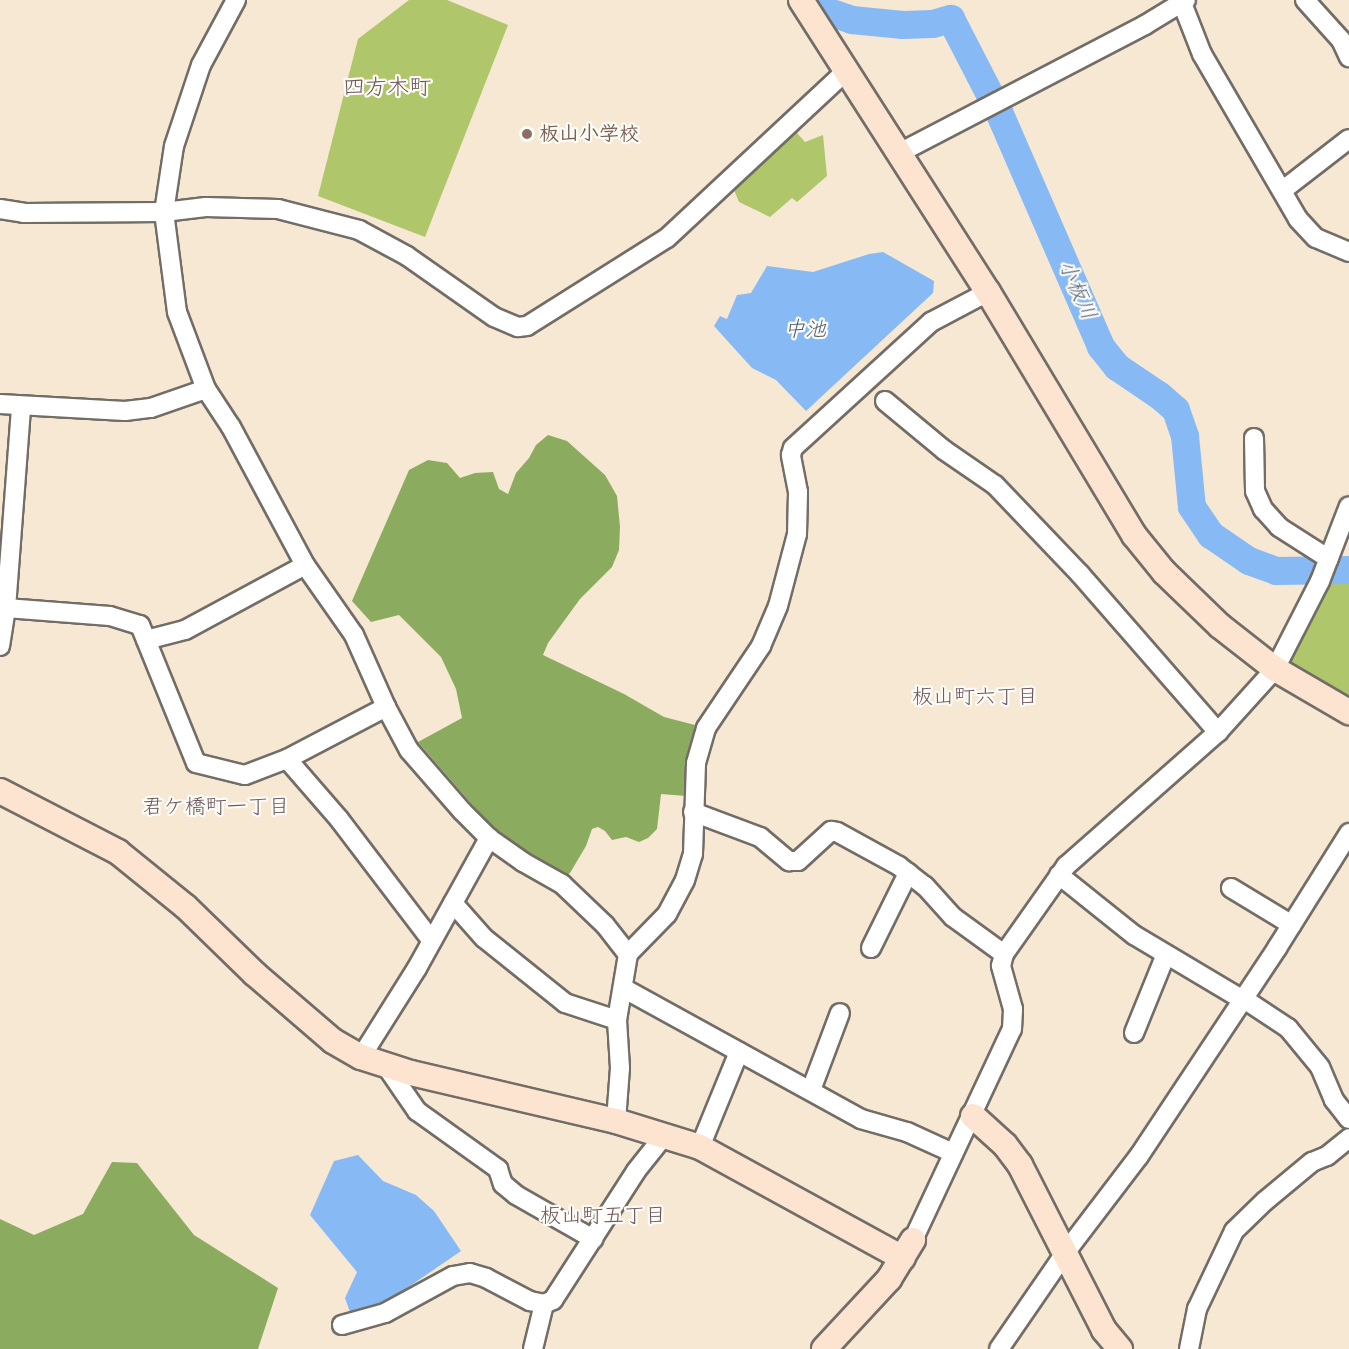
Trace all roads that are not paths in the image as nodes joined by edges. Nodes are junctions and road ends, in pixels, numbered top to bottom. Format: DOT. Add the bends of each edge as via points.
graph roads {
  1 [pos="236,0"];
  2 [pos="801,0"];
  3 [pos="1305,0"];
  4 [pos="1184,2"];
  5 [pos="1349,57"];
  6 [pos="845,72"];
  7 [pos="1349,139"];
  8 [pos="899,153"];
  9 [pos="1283,190"];
  10 [pos="0,209"];
  11 [pos="164,212"];
  12 [pos="1349,252"];
  13 [pos="988,292"];
  14 [pos="206,389"];
  15 [pos="885,400"];
  16 [pos="0,404"];
  17 [pos="21,406"];
  18 [pos="1254,438"];
  19 [pos="1349,506"];
  20 [pos="1329,559"];
  21 [pos="305,565"];
  22 [pos="6,608"];
  23 [pos="146,640"];
  24 [pos="0,646"];
  25 [pos="1275,669"];
  26 [pos="386,707"];
  27 [pos="1349,712"];
  28 [pos="1218,732"];
  29 [pos="287,759"];
  30 [pos="0,791"];
  31 [pos="693,812"];
  32 [pos="1349,833"];
  33 [pos="489,838"];
  34 [pos="908,873"];
  35 [pos="1059,875"];
  36 [pos="1231,888"];
  37 [pos="453,903"];
  38 [pos="1292,925"];
  39 [pos="432,941"];
  40 [pos="871,948"];
  41 [pos="628,954"];
  42 [pos="1004,954"];
  43 [pos="1166,954"];
  44 [pos="623,988"];
  45 [pos="1243,999"];
  46 [pos="840,1013"];
  47 [pos="617,1020"];
  48 [pos="1134,1033"];
  49 [pos="739,1052"];
  50 [pos="361,1058"];
  51 [pos="386,1066"];
  52 [pos="812,1090"];
  53 [pos="973,1116"];
  54 [pos="1349,1119"];
  55 [pos="616,1121"];
  56 [pos="663,1137"];
  57 [pos="1349,1138"];
  58 [pos="700,1147"];
  59 [pos="954,1153"];
  60 [pos="593,1239"];
  61 [pos="908,1249"];
  62 [pos="1065,1253"];
  63 [pos="544,1304"];
  64 [pos="342,1325"];
  65 [pos="533,1349"];
  66 [pos="824,1349"];
  67 [pos="999,1349"];
  68 [pos="1120,1349"];
  69 [pos="1189,1349"];
  1 -- 11 [label="street" via="201,64 174,146"];
  2 -- 6 [label="street"];
  3 -- 5 [label="street" via="1335,32"];
  4 -- 8 [label="street"];
  4 -- 9 [label="street" via="1202,54"];
  6 -- 8 [label="street"];
  6 -- 11 [label="street" via="668,238 527,326 518,327 494,317 407,256 359,230 278,209 206,207"];
  7 -- 9 [label="street"];
  8 -- 13 [label="street"];
  9 -- 12 [label="street" via="1298,219 1316,238"];
  10 -- 11 [label="street" via="24,213"];
  11 -- 14 [label="street" via="177,312"];
  13 -- 25 [label="street" via="1134,535 1183,591"];
  13 -- 31 [label="street" via="931,322 794,448 791,455 798,492 797,534 788,572 761,646 706,728 696,763"];
  14 -- 17 [label="street" via="151,408 125,411"];
  14 -- 21 [label="street" via="231,427"];
  15 -- 28 [label="street" via="944,450 995,485 1080,574"];
  16 -- 17 [label="street"];
  17 -- 22 [label="street"];
  18 -- 20 [label="street" via="1255,491 1263,509 1279,527"];
  19 -- 20 [label="street"];
  20 -- 25 [label="street"];
  21 -- 23 [label="street" via="185,630"];
  21 -- 26 [label="street" via="354,635"];
  22 -- 23 [label="street" via="110,616 140,625"];
  22 -- 24 [label="street"];
  23 -- 29 [label="street" via="196,763 245,775"];
  25 -- 27 [label="street"];
  25 -- 28 [label="street"];
  26 -- 29 [label="street"];
  26 -- 33 [label="street" via="410,750"];
  28 -- 35 [label="street"];
  29 -- 39 [label="street" via="339,819"];
  30 -- 50 [label="street" via="118,852 186,907 255,974 333,1041"];
  31 -- 34 [label="street" via="760,837 789,861 798,861 831,831 837,831"];
  31 -- 41 [label="street" via="693,854 685,880 667,914"];
  32 -- 38 [label="street"];
  33 -- 37 [label="street"];
  33 -- 41 [label="street" via="562,885"];
  34 -- 40 [label="street"];
  34 -- 42 [label="street" via="953,917"];
  35 -- 42 [label="street"];
  35 -- 43 [label="street" via="1123,927"];
  36 -- 38 [label="street"];
  37 -- 39 [label="street"];
  37 -- 47 [label="street" via="484,938 564,1003"];
  38 -- 45 [label="street"];
  39 -- 50 [label="street"];
  41 -- 44 [label="street"];
  42 -- 53 [label="street" via="1001,966 1013,1009 1012,1029"];
  43 -- 45 [label="street"];
  43 -- 48 [label="street"];
  44 -- 47 [label="street"];
  44 -- 49 [label="street"];
  45 -- 54 [label="street" via="1288,1028 1320,1067 1334,1100"];
  45 -- 62 [label="street" via="1139,1156"];
  46 -- 52 [label="street"];
  47 -- 55 [label="street" via="620,1068"];
  49 -- 52 [label="street"];
  49 -- 58 [label="street"];
  50 -- 51 [label="street"];
  51 -- 55 [label="street"];
  51 -- 60 [label="street" via="417,1111 498,1169 503,1184 516,1196"];
  52 -- 59 [label="street" via="861,1119 907,1132"];
  53 -- 59 [label="street"];
  53 -- 62 [label="street" via="1005,1145 1020,1165"];
  55 -- 56 [label="street"];
  56 -- 58 [label="street"];
  56 -- 60 [label="street" via="636,1171"];
  57 -- 69 [label="street" via="1327,1156 1312,1162 1234,1231 1197,1309"];
  58 -- 61 [label="street"];
  59 -- 61 [label="street"];
  60 -- 63 [label="street" via="553,1300"];
  61 -- 66 [label="street" via="869,1304"];
  62 -- 67 [label="street"];
  62 -- 68 [label="street" via="1104,1330"];
  63 -- 64 [label="street" via="470,1273 453,1276 385,1313"];
  63 -- 65 [label="street"];
}
